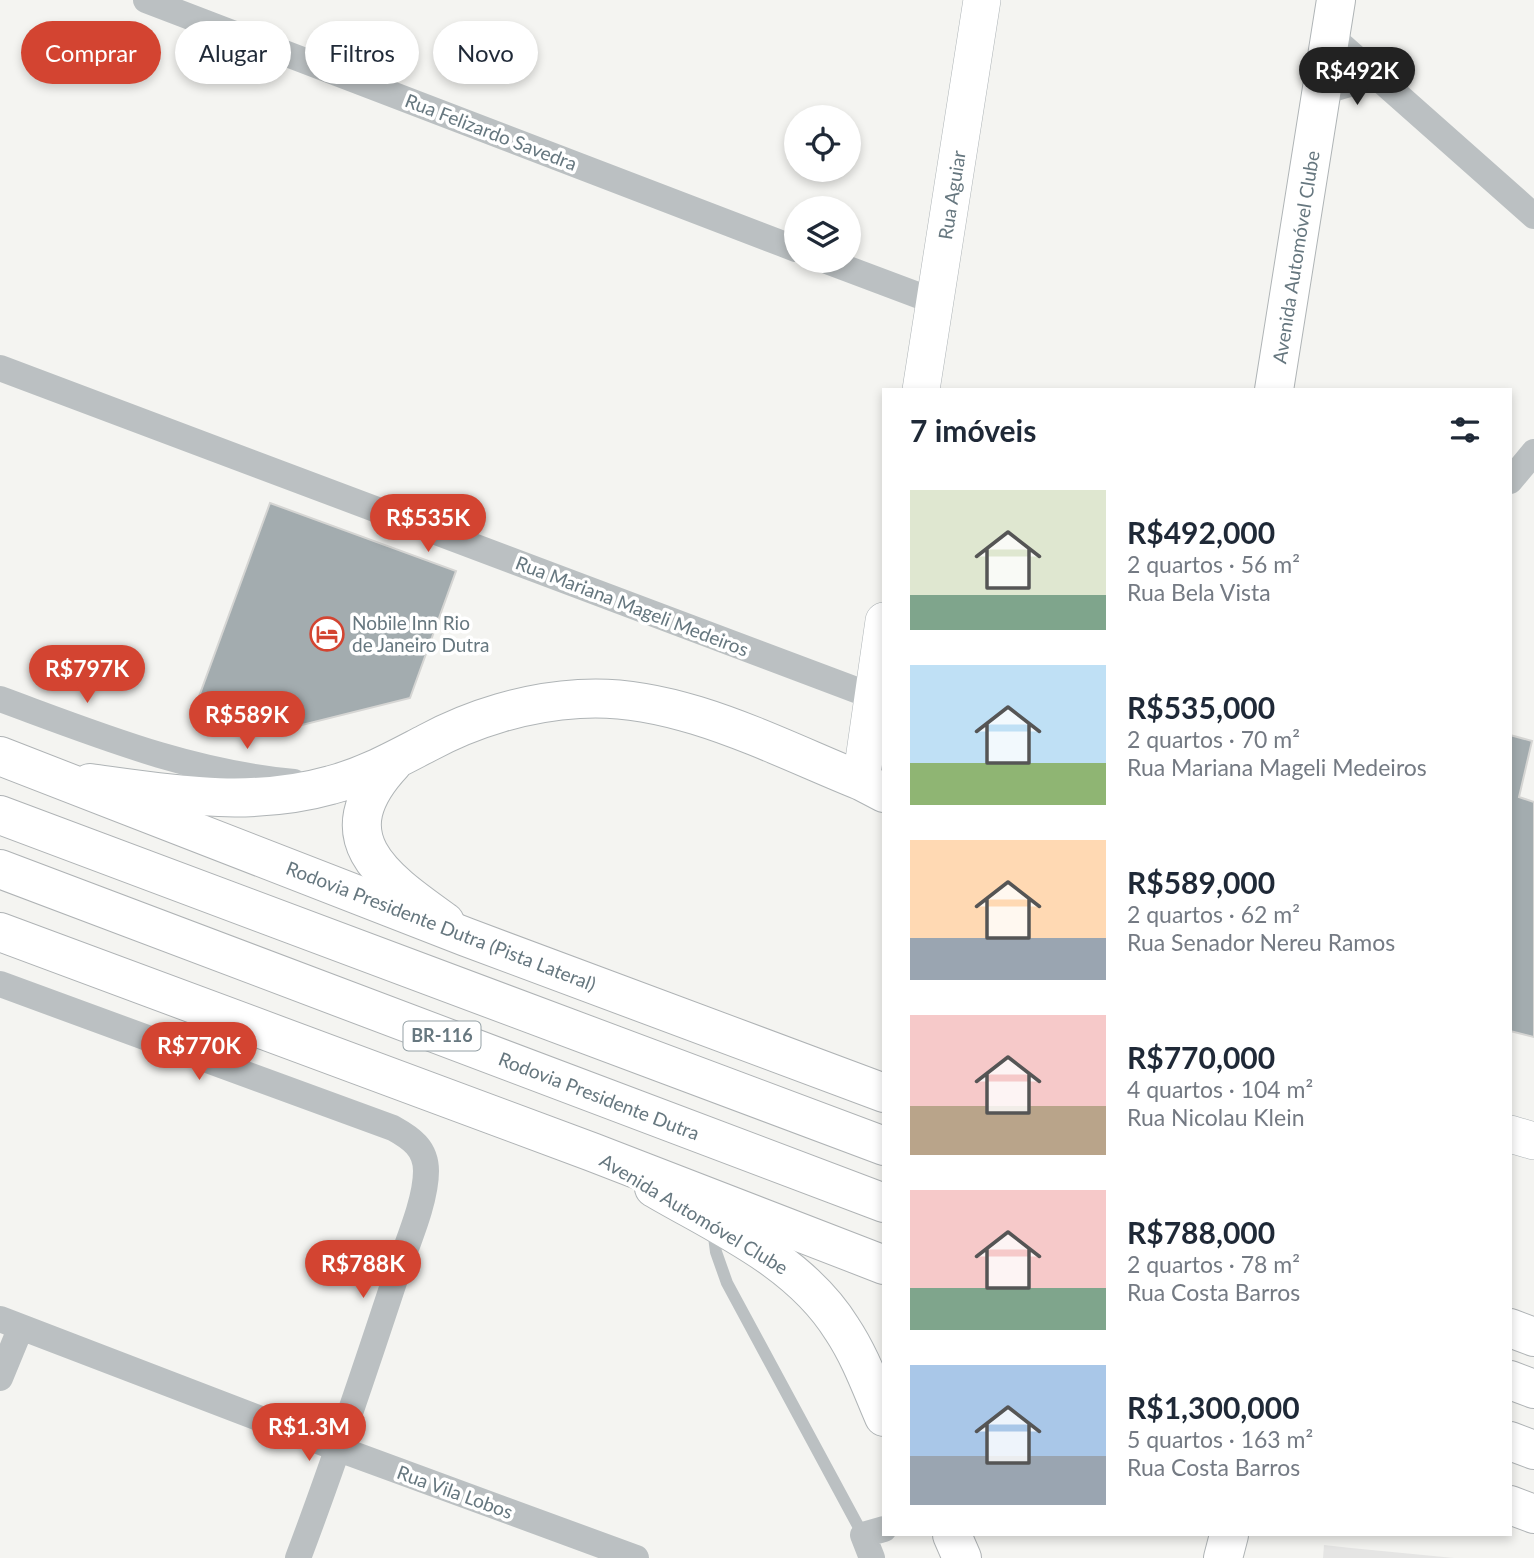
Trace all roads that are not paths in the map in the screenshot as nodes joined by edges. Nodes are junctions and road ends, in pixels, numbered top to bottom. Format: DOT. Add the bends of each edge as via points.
graph roads {
  1 [pos="146,0"];
  2 [pos="982,0"];
  3 [pos="1334,18"];
  4 [pos="1377,76"];
  5 [pos="1322,92"];
  6 [pos="1534,216"];
  7 [pos="784,244"];
  8 [pos="859,273"];
  9 [pos="936,302"];
  10 [pos="0,368"];
  11 [pos="921,388"];
  12 [pos="1274,388"];
  13 [pos="1534,452"];
  14 [pos="1512,479"];
  15 [pos="882,634"];
  16 [pos="872,696"];
  17 [pos="0,699"];
  18 [pos="0,756"];
  19 [pos="393,763"];
  20 [pos="60,779"];
  21 [pos="331,785"];
  22 [pos="872,787"];
  23 [pos="0,815"];
  24 [pos="0,869"];
  25 [pos="0,932"];
  26 [pos="467,937"];
  27 [pos="0,984"];
  28 [pos="882,1093"];
  29 [pos="1512,1135"];
  30 [pos="1534,1141"];
  31 [pos="882,1145"];
  32 [pos="592,1152"];
  33 [pos="882,1202"];
  34 [pos="712,1222"];
  35 [pos="882,1264"];
  36 [pos="10,1323"];
  37 [pos="1512,1329"];
  38 [pos="1534,1337"];
  39 [pos="0,1378"];
  40 [pos="1512,1381"];
  41 [pos="1534,1389"];
  42 [pos="882,1412"];
  43 [pos="1512,1442"];
  44 [pos="339,1449"];
  45 [pos="1534,1450"];
  46 [pos="932,1536"];
  47 [pos="952,1536"];
  48 [pos="1229,1536"];
  49 [pos="1229,1536"];
  50 [pos="873,1541"];
  51 [pos="298,1558"];
  52 [pos="636,1558"];
  53 [pos="943,1558"];
  54 [pos="962,1558"];
  55 [pos="1223,1558"];
  56 [pos="1230,1558"];
  1 -- 7 [label="street, Rua Felizardo Savedra"];
  2 -- 9 [label="main road, Rua Aguiar"];
  3 -- 4 [label="street"];
  3 -- 5 [label="main road, Avenida Automóvel Clube"];
  4 -- 5 [label="street"];
  4 -- 6 [label="street"];
  5 -- 12 [label="main road, Avenida Automóvel Clube"];
  8 -- 9 [label="street"];
  9 -- 11 [label="main road, Rua Aguiar"];
  10 -- 16 [label="street, Rua Mariana Mageli Medeiros"];
  13 -- 14 [label="street"];
  15 -- 16 [label="main road"];
  16 -- 22 [label="main road"];
  17 -- 21 [label="street" via="157,756 208,769"];
  18 -- 20 [label="main road, Rodovia Presidente Dutra (Pista Lateral)"];
  19 -- 21 [label="main road"];
  19 -- 22 [label="main road" via="428,742 494,715 548,702 616,700 672,708"];
  19 -- 26 [label="main road" via="365,806 362,824 370,856 403,892"];
  20 -- 21 [label="main road" via="204,798 262,797"];
  20 -- 26 [label="main road, Rodovia Presidente Dutra (Pista Lateral)"];
  23 -- 31 [label="main road, BR-116"];
  24 -- 33 [label="main road, Rodovia Presidente Dutra / BR-116"];
  25 -- 32 [label="main road"];
  26 -- 28 [label="main road, Rodovia Presidente Dutra (Pista Lateral)"];
  27 -- 44 [label="street" via="393,1128 421,1149 425,1184"];
  29 -- 30 [label="main road"];
  32 -- 34 [label="main road, Avenida Automóvel Clube"];
  32 -- 35 [label="main road"];
  34 -- 42 [label="main road, Avenida Automóvel Clube" via="771,1256 804,1282 826,1307 859,1360"];
  34 -- 50 [label="lane" via="727,1283"];
  36 -- 39 [label="street"];
  36 -- 44 [label="street, Rua Vila Lobos"];
  37 -- 38 [label="main road"];
  40 -- 41 [label="main road"];
  43 -- 45 [label="main road"];
  44 -- 51 [label="street"];
  44 -- 52 [label="street, Rua Vila Lobos"];
  46 -- 53 [label="main road"];
  47 -- 54 [label="main road"];
  48 -- 55 [label="main road"];
  49 -- 56 [label="main road"];
}
